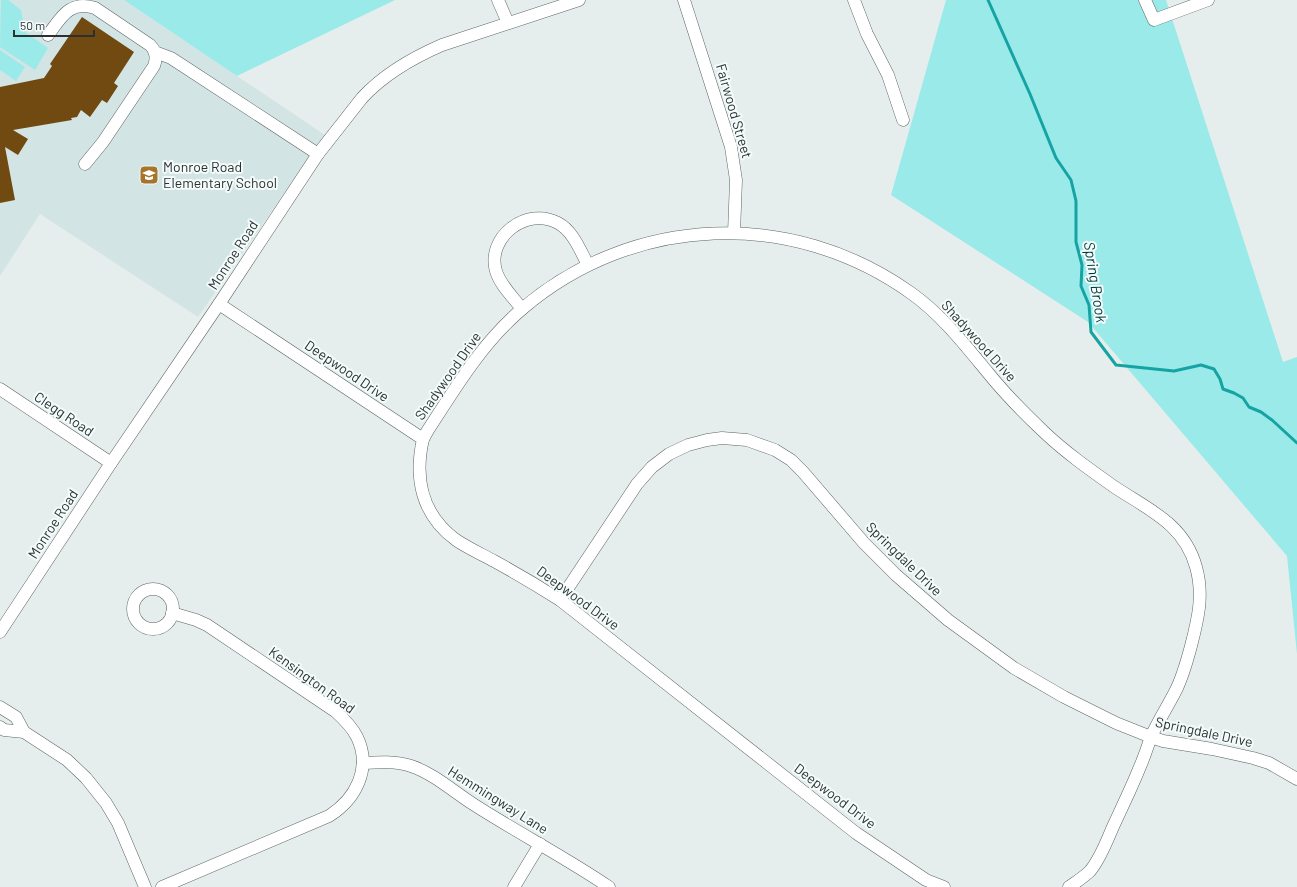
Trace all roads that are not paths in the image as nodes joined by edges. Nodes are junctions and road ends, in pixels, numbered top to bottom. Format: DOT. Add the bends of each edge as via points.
graph roads {
  1 [pos="498,0"];
  2 [pos="579,0"];
  3 [pos="684,0"];
  4 [pos="854,0"];
  5 [pos="1145,0"];
  6 [pos="1208,0"];
  7 [pos="508,23"];
  8 [pos="48,35"];
  9 [pos="155,52"];
  10 [pos="903,120"];
  11 [pos="318,154"];
  12 [pos="85,164"];
  13 [pos="734,233"];
  14 [pos="588,265"];
  15 [pos="220,304"];
  16 [pos="522,309"];
  17 [pos="1,391"];
  18 [pos="423,439"];
  19 [pos="111,464"];
  20 [pos="560,600"];
  21 [pos="172,613"];
  22 [pos="0,632"];
  23 [pos="0,707"];
  24 [pos="0,727"];
  25 [pos="24,732"];
  26 [pos="1151,737"];
  27 [pos="363,763"];
  28 [pos="1297,779"];
  29 [pos="540,844"];
  30 [pos="145,887"];
  31 [pos="162,887"];
  32 [pos="514,887"];
  33 [pos="609,887"];
  34 [pos="944,887"];
  35 [pos="1069,887"];
  1 -- 7 [label="street"];
  2 -- 7 [label="street, Monroe Road"];
  3 -- 13 [label="street, Fairwood Street" via="731,147 736,180"];
  4 -- 10 [label="street" via="867,34 888,75"];
  5 -- 6 [label="street" via="1154,20"];
  7 -- 11 [label="street, Monroe Road" via="436,48 412,59 391,73 362,98"];
  8 -- 9 [label="street" via="68,9 85,4 150,45"];
  9 -- 11 [label="street" via="171,58"];
  9 -- 12 [label="street" via="154,66 103,142"];
  11 -- 15 [label="street, Monroe Road"];
  13 -- 14 [label="street, Shadywood Drive" via="696,234 658,240 617,252"];
  13 -- 26 [label="street, Shadywood Drive" via="774,236 828,250 878,272 906,290 953,330 1011,399 1048,436 1175,529 1192,555 1196,567 1200,606 1182,678"];
  14 -- 16 [label="street, Shadywood Drive" via="559,281"];
  14 -- 16 [label="street" via="574,239 558,223 538,218 517,223 503,235 494,262 500,280"];
  15 -- 18 [label="street, Deepwood Drive"];
  15 -- 19 [label="street, Monroe Road"];
  16 -- 18 [label="street, Shadywood Drive" via="476,358"];
  17 -- 19 [label="street, Clegg Road"];
  18 -- 20 [label="street, Deepwood Drive" via="419,462 421,489 435,519 445,531"];
  19 -- 22 [label="street, Monroe Road"];
  20 -- 26 [label="street, Springdale Drive" via="637,484 652,467 669,454 688,445 722,438 747,440 775,450 791,460 877,558 962,631 1014,668 1064,698"];
  20 -- 34 [label="street, Deepwood Drive" via="856,833 926,880"];
  21 -- 27 [label="street, Kensington Road" via="207,625 335,711 358,737"];
  23 -- 25 [label="street" via="16,717"];
  24 -- 25 [label="street" via="4,730"];
  25 -- 30 [label="street" via="67,760 94,786 118,823"];
  26 -- 28 [label="street, Springdale Drive" via="1253,758 1269,763"];
  26 -- 35 [label="street" via="1102,850 1089,871"];
  27 -- 29 [label="street, Hemmingway Lane" via="400,763 412,766"];
  27 -- 31 [label="street, Kensington Road" via="354,794 339,810"];
  29 -- 32 [label="street"];
  29 -- 33 [label="street, Hemmingway Lane"];
}
